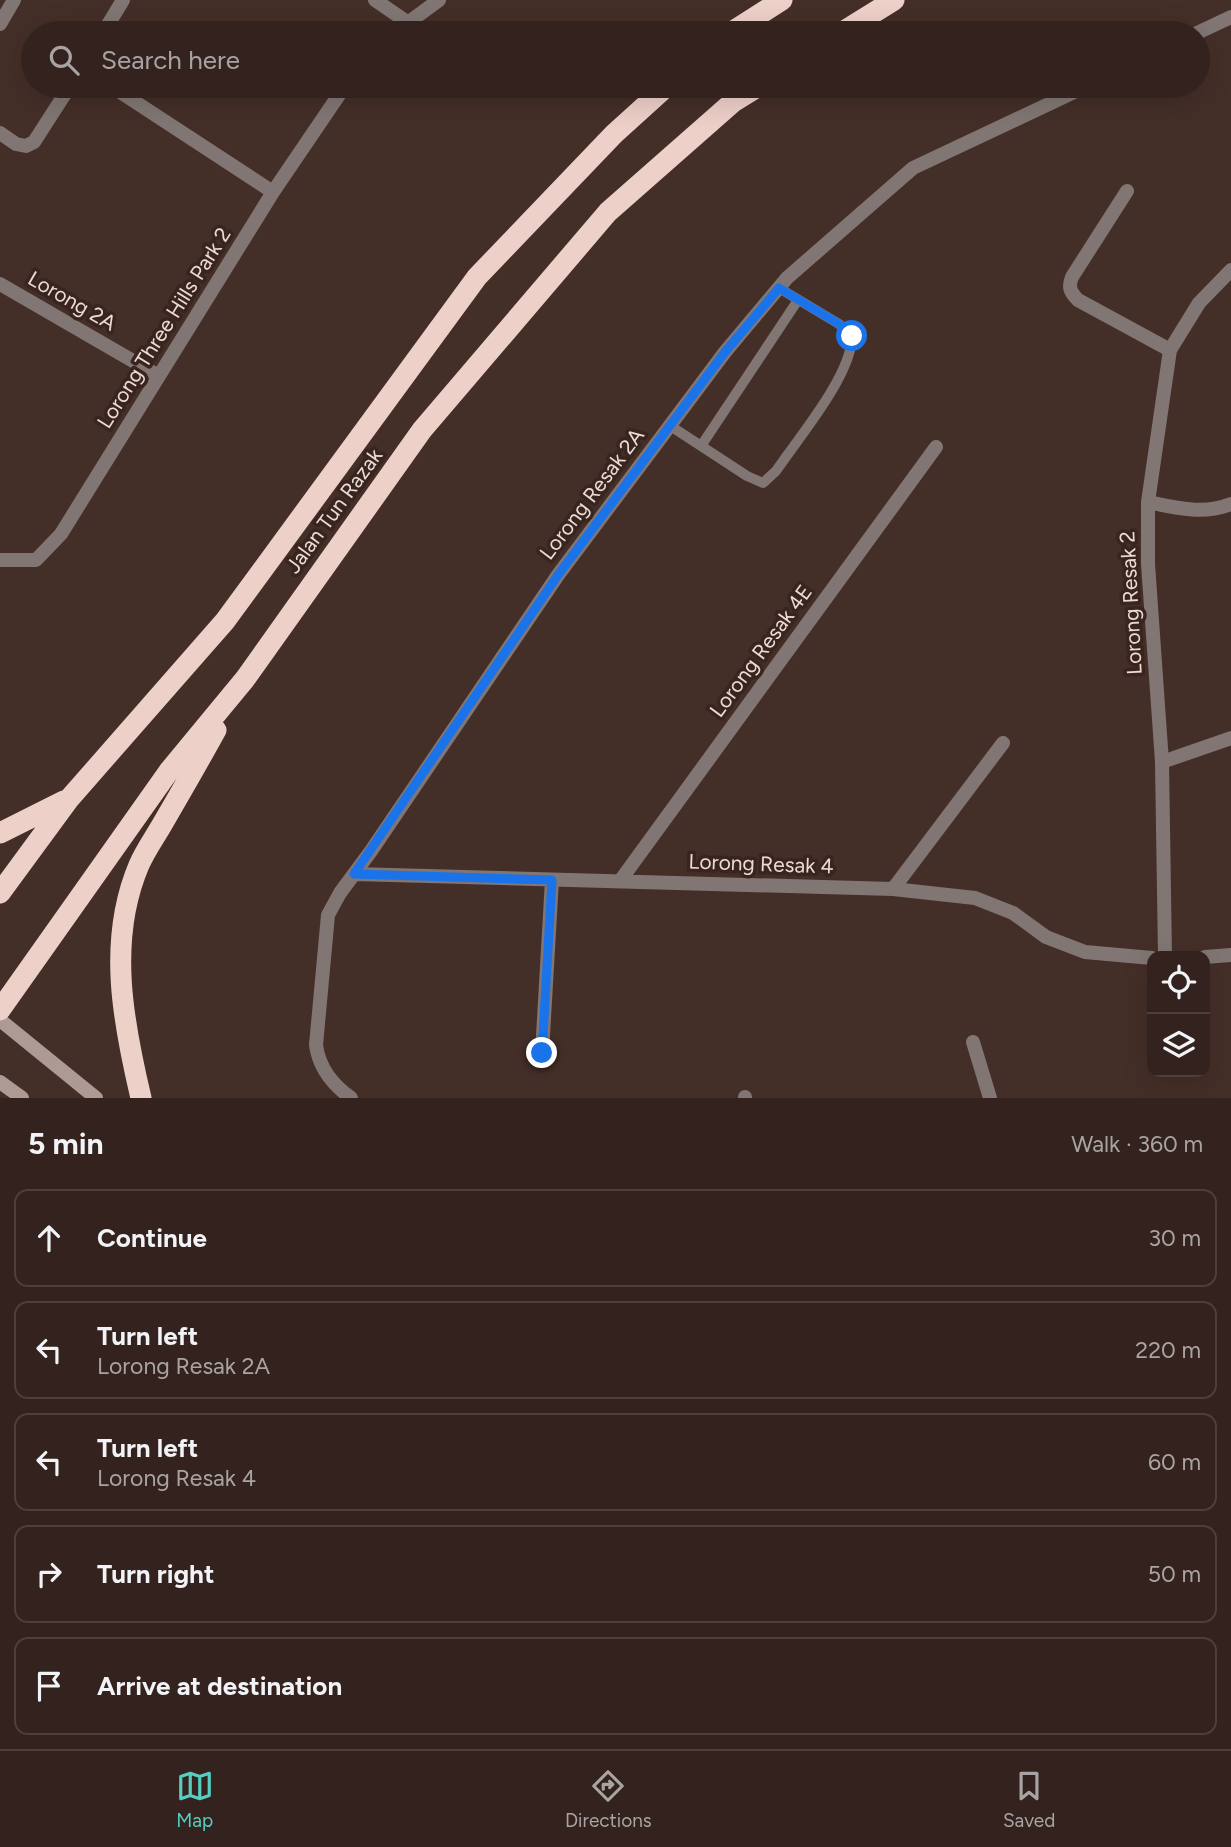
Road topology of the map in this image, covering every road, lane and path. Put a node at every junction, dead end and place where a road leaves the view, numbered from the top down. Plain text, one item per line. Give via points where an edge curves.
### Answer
1 (14, 0) edge
2 (123, 0) edge
3 (375, 0) edge
4 (439, 0) edge
5 (782, 0) edge
6 (894, 0) edge
7 (1231, 17) edge
8 (110, 21) edge
9 (406, 21) edge
10 (408, 21) edge
11 (749, 21) edge
12 (860, 21) edge
13 (0, 24) edge
14 (1210, 27) edge
15 (62, 98) edge
16 (129, 98) edge
17 (337, 98) edge
18 (654, 98) edge
19 (741, 98) edge
20 (1062, 98) edge
21 (0, 133) edge
22 (1127, 191) dead end
23 (273, 192) junction
24 (1231, 270) edge
25 (0, 284) edge
26 (779, 288) junction
27 (798, 300) junction
28 (1170, 350) junction
29 (159, 376) junction
30 (669, 425) junction
31 (701, 446) junction
32 (936, 447) dead end
33 (1148, 502) junction
34 (1231, 505) edge
35 (0, 559) edge
36 (245, 679) junction
37 (1231, 738) edge
38 (1003, 743) dead end
39 (1162, 762) junction
40 (69, 799) junction
41 (0, 833) edge
42 (354, 874) junction
43 (552, 880) junction
44 (620, 881) junction
45 (892, 889) junction
46 (0, 893) edge
47 (1165, 951) edge
48 (1231, 955) edge
49 (1210, 957) edge
50 (1147, 958) edge
51 (0, 1010) edge
52 (0, 1020) edge
53 (973, 1042) dead end
54 (542, 1053) dead end
55 (0, 1082) edge
56 (344, 1096) edge
57 (22, 1098) edge
58 (96, 1098) edge
59 (141, 1098) edge
60 (990, 1098) edge

1 - 13 street
2 - 8 street
3 - 9 street
4 - 10 street
5 - 11 highway
6 - 12 highway
7 - 14 street
15 - 21 street via 34,142 16,144
16 - 23 street
17 - 23 street, Lorong Three Hills Park 2
18 - 40 highway, Jalan Tun Razak via 477,277 225,621
19 - 36 highway, Jalan Tun Razak via 608,212 422,430
20 - 26 street, Lorong Resak 2A via 913,168
22 - 28 street via 1072,277 1071,293
23 - 29 street, Lorong Three Hills Park 2
24 - 28 street, Lorong Resak 2 via 1199,303
25 - 29 street, Lorong 2A
26 - 27 lane
26 - 30 street, Lorong Resak 2A
27 - 31 lane
27 - 31 lane via 852,336 844,372 776,471 763,482
28 - 33 street, Lorong Resak 2
29 - 35 street, Lorong Three Hills Park 2 via 61,534 36,560
30 - 31 lane
30 - 42 street, Lorong Resak 2A via 558,575
32 - 44 street, Lorong Resak 4E
33 - 34 street via 1202,510
33 - 39 street, Lorong Resak 2
36 - 51 highway, Jalan Tun Razak via 169,771
36 - 59 highway via 139,864 125,905 124,1020
37 - 39 street
38 - 45 street
39 - 47 street, Lorong Resak 2
40 - 41 highway
40 - 46 highway, Jalan Tun Razak
42 - 43 street, Lorong Resak 4
42 - 56 street, Lorong Resak 2A via 328,915 316,1045 324,1071
43 - 44 street, Lorong Resak 4
43 - 54 street
44 - 45 street, Lorong Resak 4
45 - 50 street, Lorong Resak 4 via 975,898 1013,913 1046,937 1085,952
48 - 49 street
52 - 58 street
53 - 60 street
55 - 57 street

